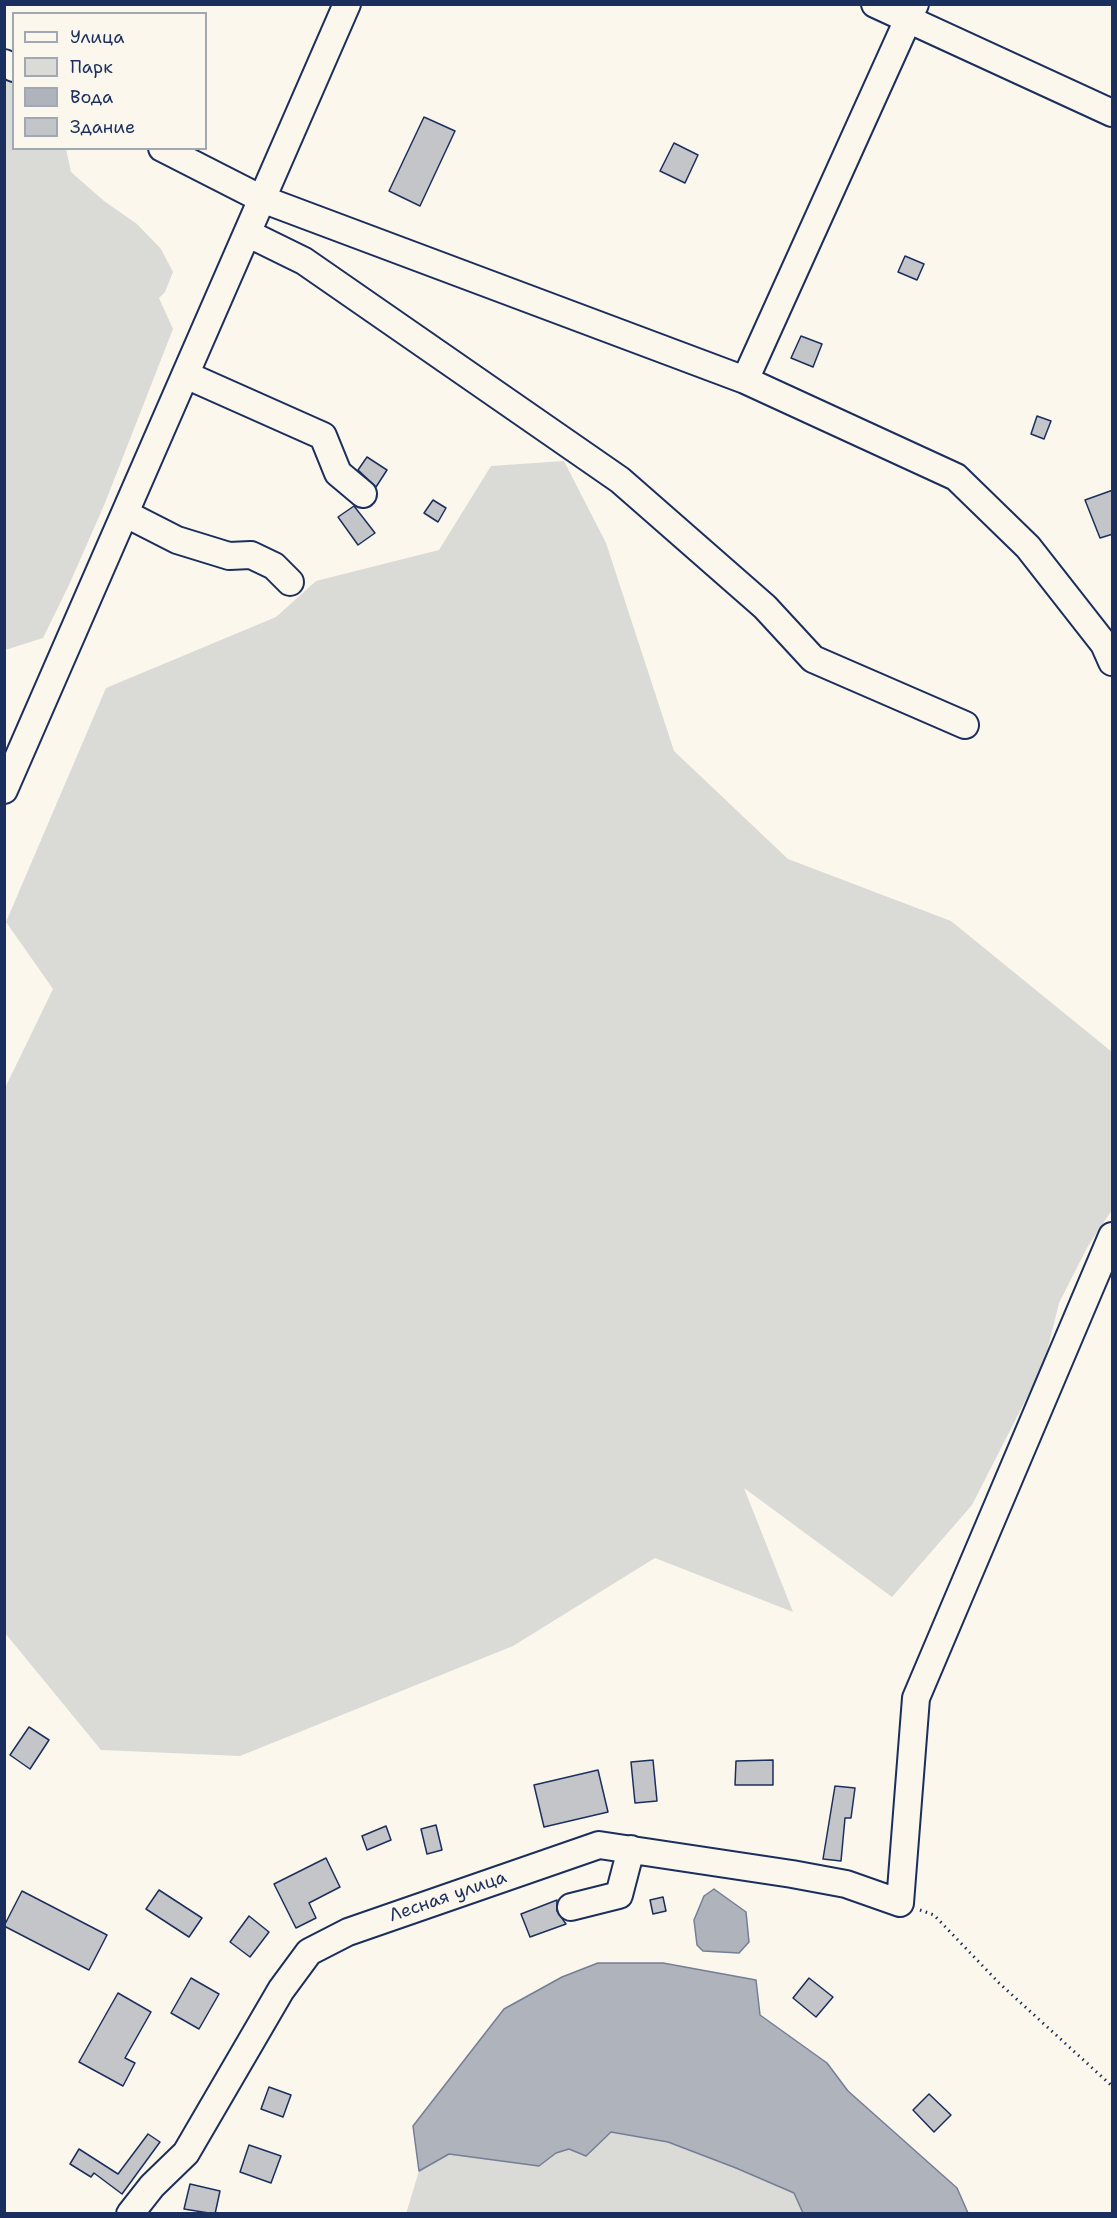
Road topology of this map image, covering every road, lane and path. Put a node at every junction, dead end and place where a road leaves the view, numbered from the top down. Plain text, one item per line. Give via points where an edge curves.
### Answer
1 (348, 4) edge
2 (875, 4) edge
3 (912, 12) edge
4 (1113, 114) edge
5 (166, 150) edge
6 (262, 199) junction
7 (247, 233) junction
8 (186, 375) junction
9 (745, 380) junction
10 (363, 495) dead end
11 (126, 514) junction
12 (290, 582) dead end
13 (1113, 662) edge
14 (965, 725) dead end
15 (4, 790) edge
16 (1113, 1236) edge
17 (631, 1849) junction
18 (900, 1903) junction
19 (571, 1907) dead end
20 (1113, 2086) edge
21 (130, 2214) edge

1 - 6 street
2 - 3 street
3 - 4 street
3 - 9 street
5 - 6 street
6 - 7 street
6 - 9 street
7 - 8 street
7 - 14 street via 304,261 620,480 765,607 813,659
8 - 10 street via 323,436 338,473
8 - 11 street
9 - 13 street via 956,477 1028,547 1104,644
11 - 12 street via 177,540 229,556 252,555 274,566
11 - 15 street
16 - 18 street via 916,1698
17 - 18 street, Лесная улица via 846,1884
17 - 19 street via 619,1895
17 - 21 street, Лесная улица via 599,1845 348,1932 309,1952 281,1990 186,2153
18 - 20 path via 934,1915 999,1983

